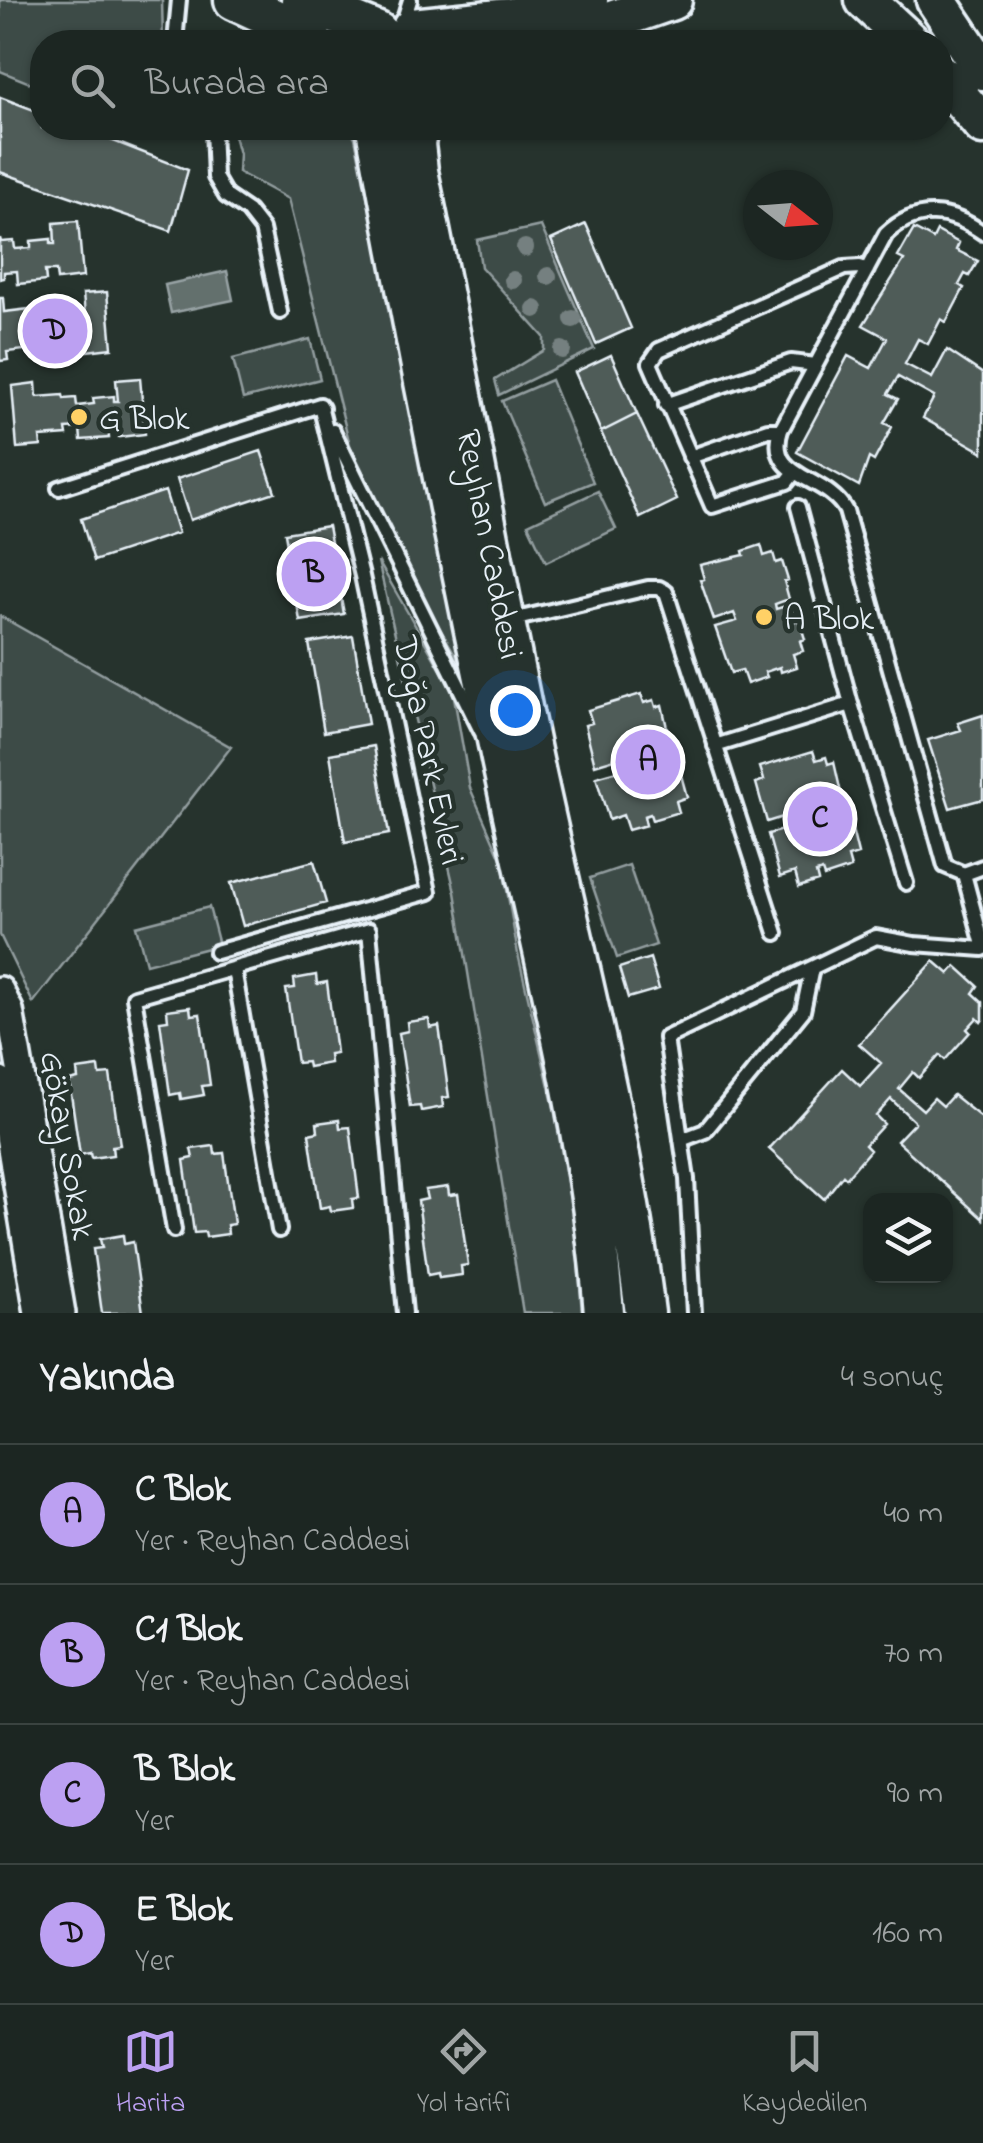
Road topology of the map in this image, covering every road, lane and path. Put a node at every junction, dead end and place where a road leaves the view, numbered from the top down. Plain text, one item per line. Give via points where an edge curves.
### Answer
1 (179, 0) edge
2 (234, 0) edge
3 (302, 0) edge
4 (588, 0) edge
5 (672, 0) edge
6 (866, 0) edge
7 (936, 0) edge
8 (400, 28) edge
9 (175, 30) edge
10 (293, 30) edge
11 (585, 30) edge
12 (897, 30) edge
13 (982, 68) edge
14 (953, 89) edge
15 (983, 125) edge
16 (213, 140) edge
17 (379, 140) edge
18 (416, 140) edge
19 (983, 233) edge
20 (867, 270) junction
21 (280, 312) dead end
22 (816, 364) junction
23 (320, 404) junction
24 (666, 405) junction
25 (781, 430) junction
26 (690, 457) junction
27 (795, 472) junction
28 (59, 488) dead end
29 (798, 507) dead end
30 (490, 624) junction
31 (851, 704) junction
32 (714, 746) junction
33 (504, 772) junction
34 (983, 868) edge
35 (964, 874) junction
36 (906, 883) dead end
37 (776, 933) dead end
38 (983, 947) edge
39 (216, 952) dead end
40 (812, 968) junction
41 (234, 969) junction
42 (0, 990) edge
43 (0, 1080) edge
44 (681, 1140) junction
45 (174, 1230) dead end
46 (280, 1230) dead end
47 (38, 1313) edge
48 (62, 1313) edge
49 (405, 1313) edge
50 (604, 1313) edge
51 (645, 1313) edge
52 (694, 1313) edge

1 - 9 lane
2 - 10 main road
3 - 8 main road
4 - 8 main road via 510,18
5 - 11 main road
6 - 12 main road
7 - 13 main road
14 - 15 main road
16 - 21 lane via 215,177 262,229
17 - 30 main road, Reyhan Caddesi
18 - 30 main road, Reyhan Caddesi
19 - 20 lane via 944,214 912,216 886,234
20 - 22 lane
20 - 24 lane via 844,268 659,350 650,370
22 - 24 lane via 792,362
22 - 25 lane
23 - 28 lane
23 - 33 lane, Doğa Park Evleri
23 - 39 lane, Doğa Park Evleri via 429,892
24 - 26 lane
25 - 26 lane
25 - 27 lane via 780,458
26 - 27 lane via 712,506 787,482
27 - 35 lane via 835,494 846,511 946,866
29 - 31 lane
30 - 32 lane via 659,588 666,592
30 - 33 main road, Reyhan Caddesi
30 - 51 main road, Reyhan Caddesi via 618,1133
31 - 32 lane
31 - 36 lane
32 - 37 lane
33 - 50 main road, Reyhan Caddesi via 582,1148
34 - 35 lane
35 - 38 lane
38 - 40 lane via 876,937
40 - 44 lane via 803,1011 717,1119
40 - 44 lane via 666,1038
41 - 45 lane via 134,997
41 - 46 lane
41 - 49 lane via 369,930
42 - 48 street, Gökay Sokak via 10,1010
43 - 47 street, Gökay Sokak
44 - 52 lane

